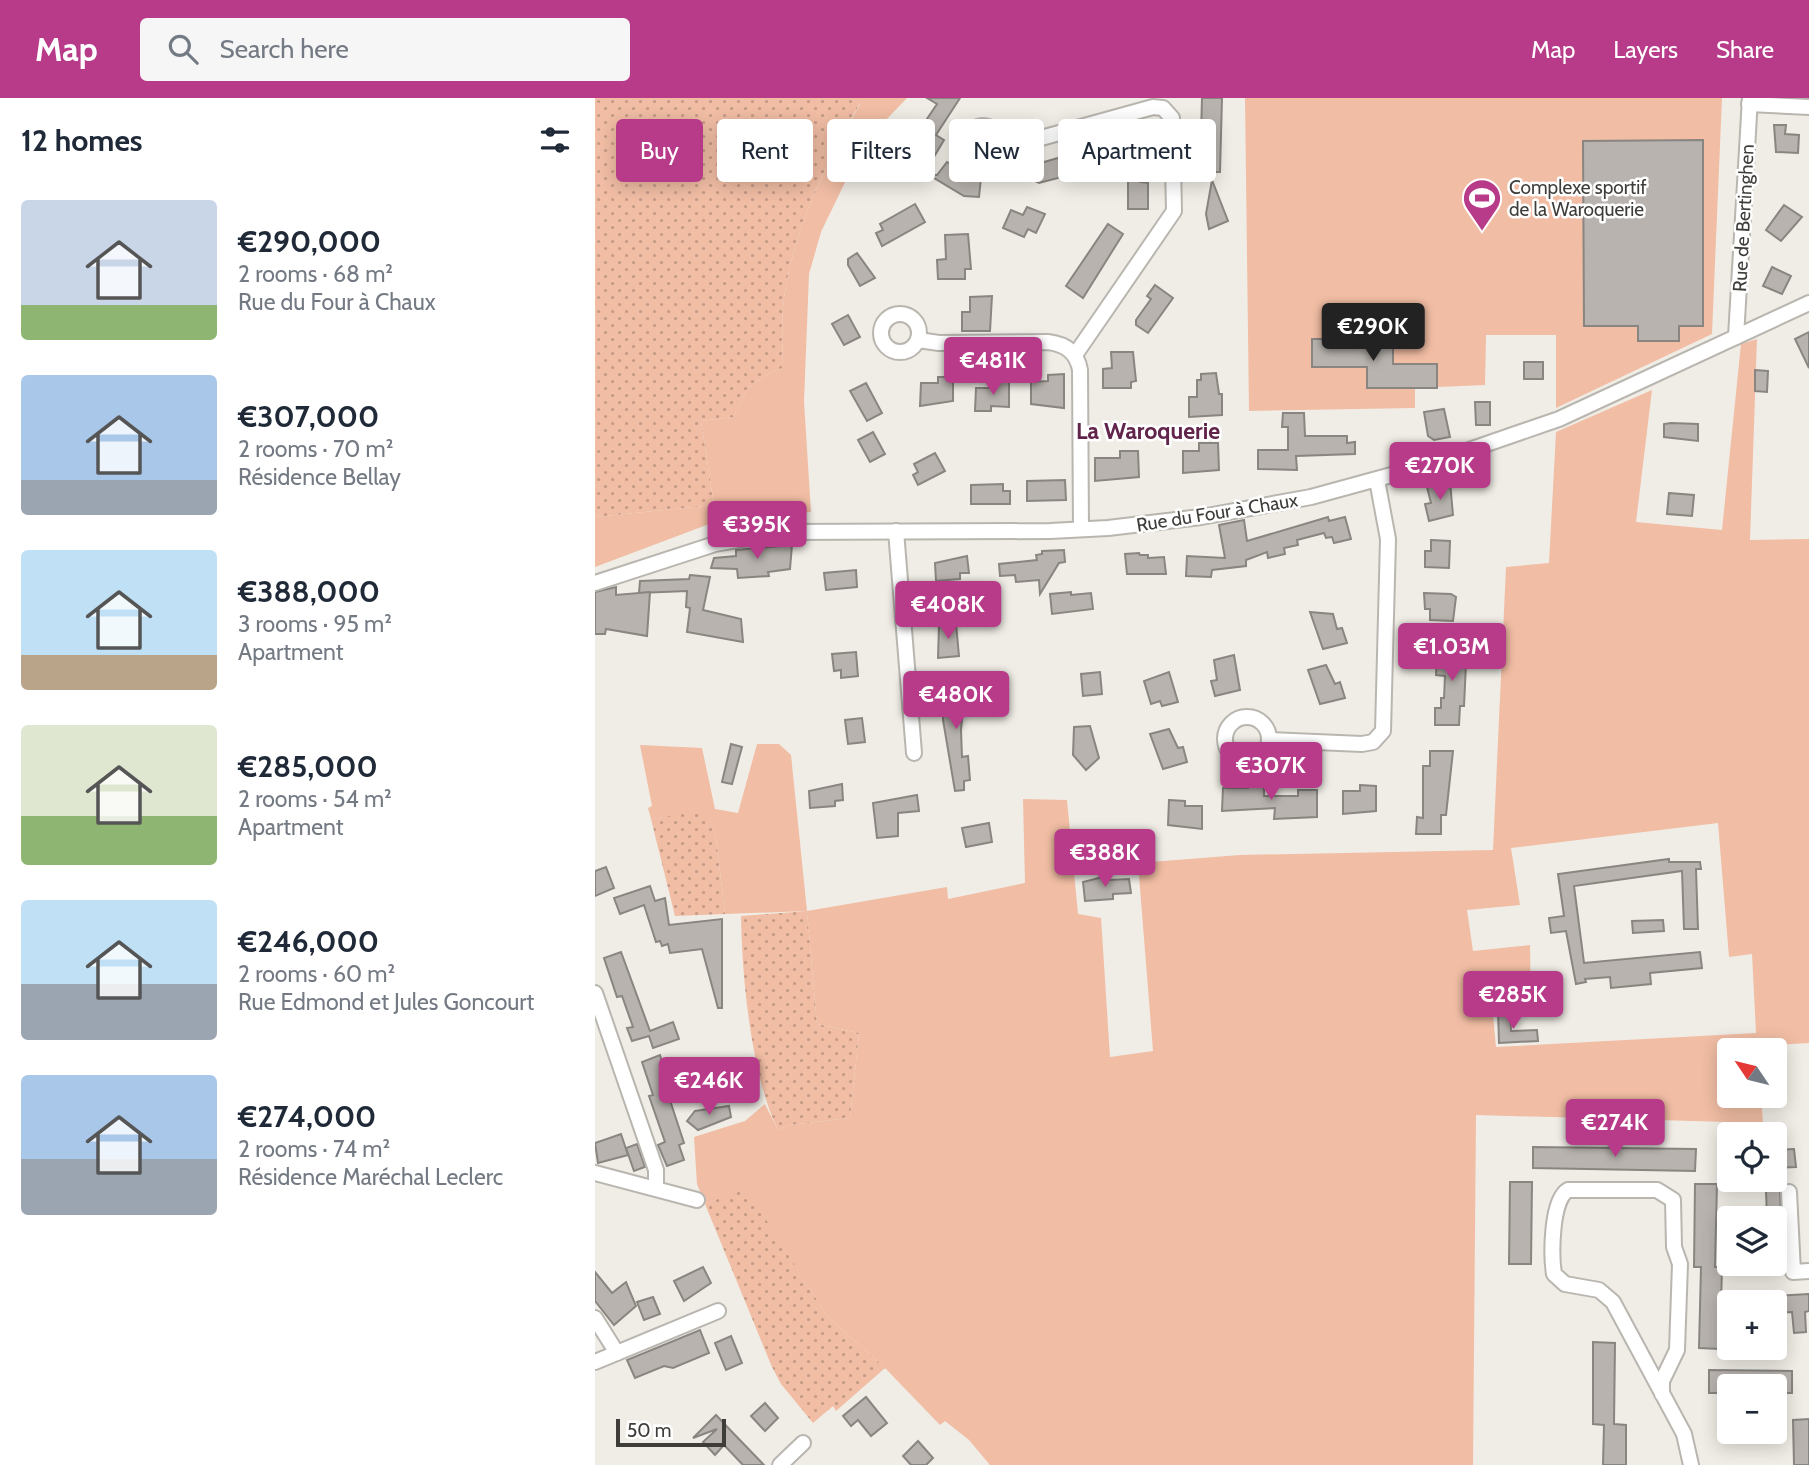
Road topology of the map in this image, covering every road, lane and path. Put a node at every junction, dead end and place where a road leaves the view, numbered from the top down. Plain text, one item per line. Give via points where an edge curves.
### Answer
1 (1749, 101) edge
2 (1809, 107) edge
3 (1044, 136) edge
4 (1809, 303) edge
5 (1736, 337) junction
6 (918, 340) dead end
7 (1075, 355) junction
8 (1377, 480) junction
9 (1081, 529) junction
10 (896, 531) junction
11 (595, 583) edge
12 (1269, 740) dead end
13 (914, 753) dead end
14 (595, 993) edge
15 (595, 1173) edge
16 (656, 1188) junction
17 (1790, 1192) dead end
18 (697, 1200) dead end
19 (1809, 1271) edge
20 (718, 1311) dead end
21 (595, 1318) edge
22 (617, 1353) junction
23 (595, 1362) edge
24 (1662, 1394) junction
25 (803, 1443) dead end
26 (780, 1465) edge
27 (1691, 1465) edge

1 - 2 street
1 - 5 street, Rue de Bertinghen
3 - 7 street via 1153,107 1163,107 1172,118 1174,211
4 - 5 street, Rue du Four à Chaux
5 - 8 street, Rue du Four à Chaux via 1559,419
6 - 7 street via 1054,342
7 - 9 street via 1080,370
8 - 9 street, Rue du Four à Chaux via 1230,513
8 - 12 street via 1388,538 1383,731 1373,742 1362,744
9 - 10 street, Rue du Four à Chaux
10 - 11 street, Rue du Four à Chaux via 744,537
10 - 13 street
14 - 16 street via 656,1170
15 - 16 street
16 - 18 street
17 - 19 street via 1793,1272
20 - 22 street
21 - 22 street
22 - 23 street
24 - 24 street via 1662,1381 1677,1350 1680,1264 1674,1247 1673,1200 1657,1190 1568,1190 1559,1197 1556,1208 1555,1274 1565,1284 1594,1288 1609,1297
24 - 27 street via 1684,1434
25 - 26 street

